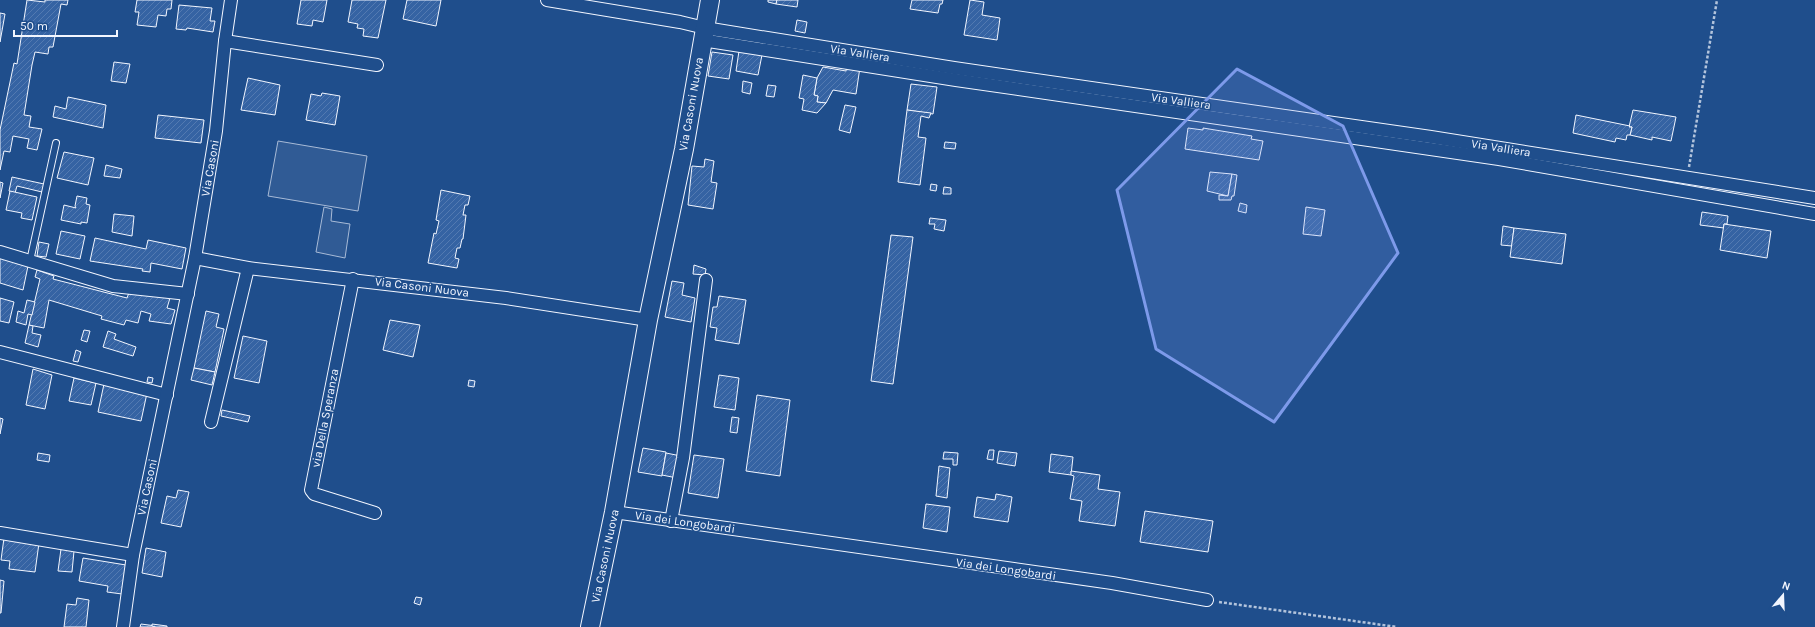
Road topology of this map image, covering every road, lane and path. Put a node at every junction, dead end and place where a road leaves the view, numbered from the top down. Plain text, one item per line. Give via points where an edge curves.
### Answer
1 (231, 0) edge
2 (547, 0) edge
3 (710, 0) edge
4 (1717, 0) edge
5 (704, 34) junction
6 (225, 41) junction
7 (377, 65) dead end
8 (955, 74) junction
9 (56, 143) dead end
10 (1687, 177) junction
11 (1815, 198) edge
12 (1815, 214) edge
13 (0, 252) edge
14 (195, 258) junction
15 (30, 261) junction
16 (248, 268) junction
17 (353, 279) junction
18 (706, 280) dead end
19 (188, 294) junction
20 (648, 320) junction
21 (0, 352) edge
22 (167, 395) junction
23 (211, 422) dead end
24 (614, 512) junction
25 (375, 513) dead end
26 (671, 521) junction
27 (0, 532) edge
28 (133, 555) junction
29 (1207, 600) joint
30 (123, 627) edge
31 (590, 627) edge
32 (1397, 627) edge

1 - 6 street, Via Casoni
2 - 5 street, Via Valliera via 680,22
3 - 5 main road, Via Casoni Nuova
4 - 10 path
5 - 8 street, Via Valliera
5 - 20 main road, Via Casoni Nuova via 684,149
6 - 7 street
6 - 14 street, Via Casoni via 216,131
8 - 10 street, Via Valliera via 1431,137
8 - 12 street, Via Valliera via 1500,159
9 - 15 lane
10 - 11 street, Via Valliera
13 - 15 street
14 - 16 street, Via Casoni Nuova
14 - 19 street, Via Casoni
15 - 19 street via 113,286
16 - 17 street, Via Casoni Nuova
16 - 23 street
17 - 20 street, Via Casoni Nuova via 514,299
17 - 25 street, via Della Speranza via 311,490 314,494
18 - 26 street via 683,458
19 - 22 street, Via Casoni
20 - 24 main road, Via Casoni Nuova
21 - 22 street
22 - 28 street, Via Casoni
24 - 26 street, Via dei Longobardi
24 - 31 main road, Via Casoni Nuova
26 - 29 street, Via dei Longobardi
27 - 28 street
28 - 30 street, Via Casoni
29 - 32 path

